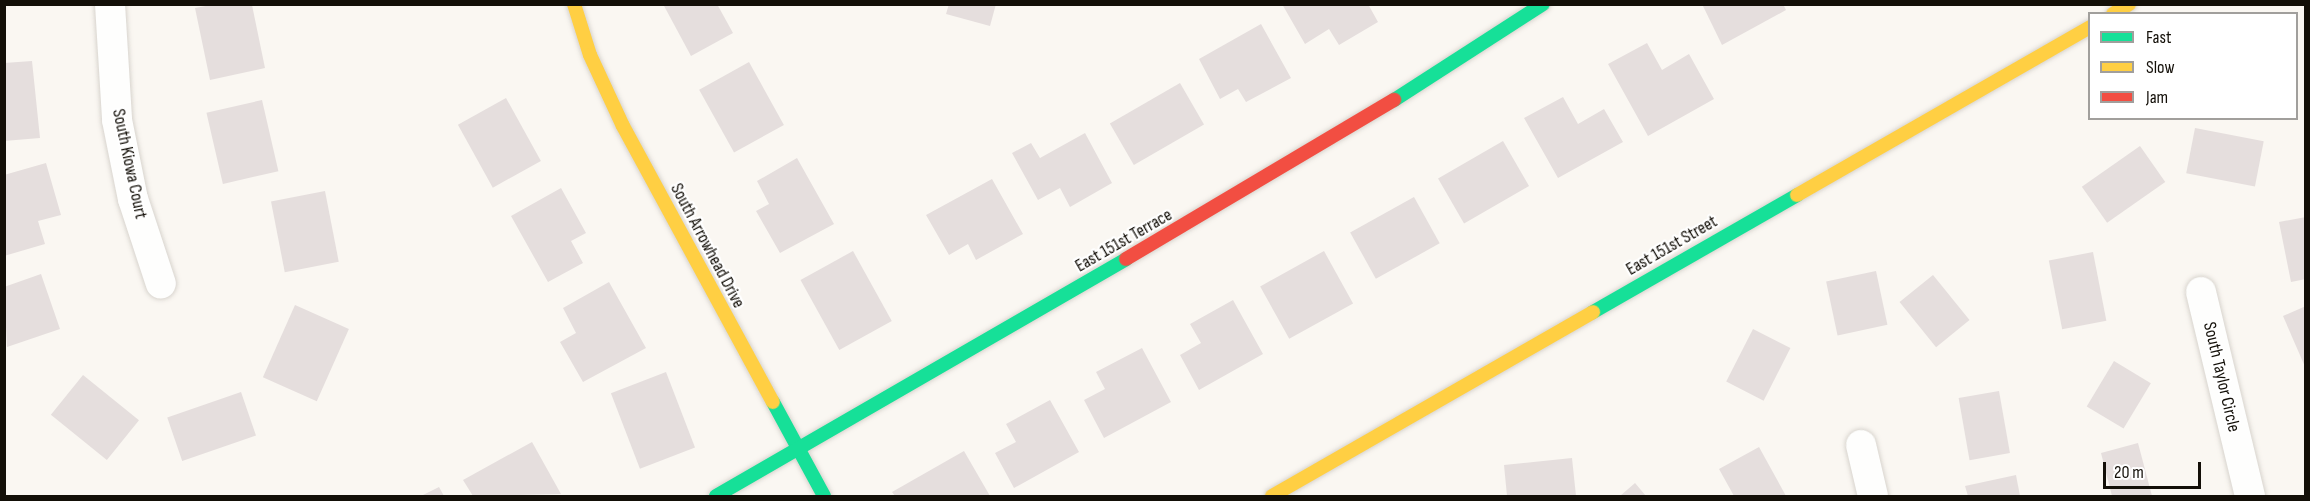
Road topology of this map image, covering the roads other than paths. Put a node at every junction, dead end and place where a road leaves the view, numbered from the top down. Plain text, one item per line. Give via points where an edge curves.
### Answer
1 (110, 4) edge
2 (574, 4) edge
3 (1543, 4) edge
4 (2129, 4) edge
5 (2116, 12) edge
6 (2088, 28) edge
7 (161, 284) dead end
8 (2201, 292) dead end
9 (1861, 445) dead end
10 (797, 450) junction
11 (716, 496) edge
12 (824, 496) edge
13 (1272, 496) edge
14 (1873, 496) edge
15 (2250, 496) edge

1 - 7 street, South Kiowa Court via 117,120 133,199
2 - 10 street, South Arrowhead Drive via 590,55 623,126
3 - 10 street, East 151st Terrace via 1348,130
4 - 5 street
6 - 13 street, East 151st Street
8 - 15 street, South Taylor Circle
9 - 14 street
10 - 11 street, East 151st Terrace
10 - 12 street, South Arrowhead Drive

